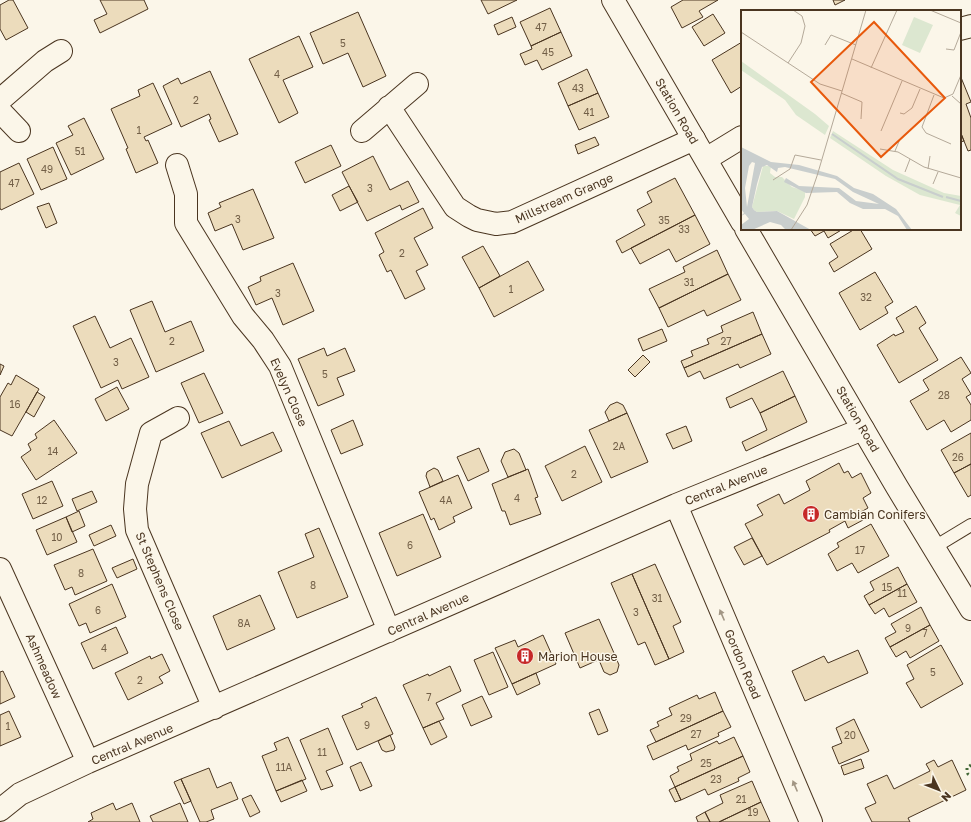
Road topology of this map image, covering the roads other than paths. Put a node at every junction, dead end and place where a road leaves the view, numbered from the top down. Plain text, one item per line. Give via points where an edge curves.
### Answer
1 (613, 0) edge
2 (971, 26) edge
3 (961, 29) edge
4 (61, 51) dead end
5 (417, 84) dead end
6 (0, 100) edge
7 (389, 107) junction
8 (0, 111) edge
9 (19, 131) dead end
10 (362, 131) dead end
11 (741, 138) edge
12 (694, 139) junction
13 (706, 160) junction
14 (177, 165) dead end
15 (741, 220) edge
16 (747, 230) edge
17 (178, 418) dead end
18 (863, 429) junction
19 (676, 505) junction
20 (971, 525) edge
21 (933, 548) junction
22 (0, 569) edge
23 (971, 609) edge
24 (389, 631) junction
25 (214, 708) junction
26 (88, 762) junction
27 (0, 810) edge
28 (810, 822) edge

1 - 12 street, Station Road
2 - 3 street
4 - 6 street via 45,61
5 - 7 street
7 - 10 street
7 - 12 street, Millstream Grange via 455,207 477,220 496,224 512,222
8 - 9 street
11 - 13 street
12 - 13 street, Station Road
13 - 15 street, Station Road
14 - 24 street, Evelyn Close via 186,194 186,223 243,316 280,366
16 - 18 street, Station Road
17 - 25 street, St Stephens Close via 151,433 137,484 137,530
18 - 19 street, Central Avenue
18 - 21 street, Station Road
19 - 24 street, Central Avenue
28 -> 19 street, Gordon Road
20 - 21 lane
21 - 23 street, Station Road
22 - 26 street, Ashmeadow
24 - 25 street, Central Avenue
25 - 26 street, Central Avenue
26 - 27 street, Central Avenue via 20,794

